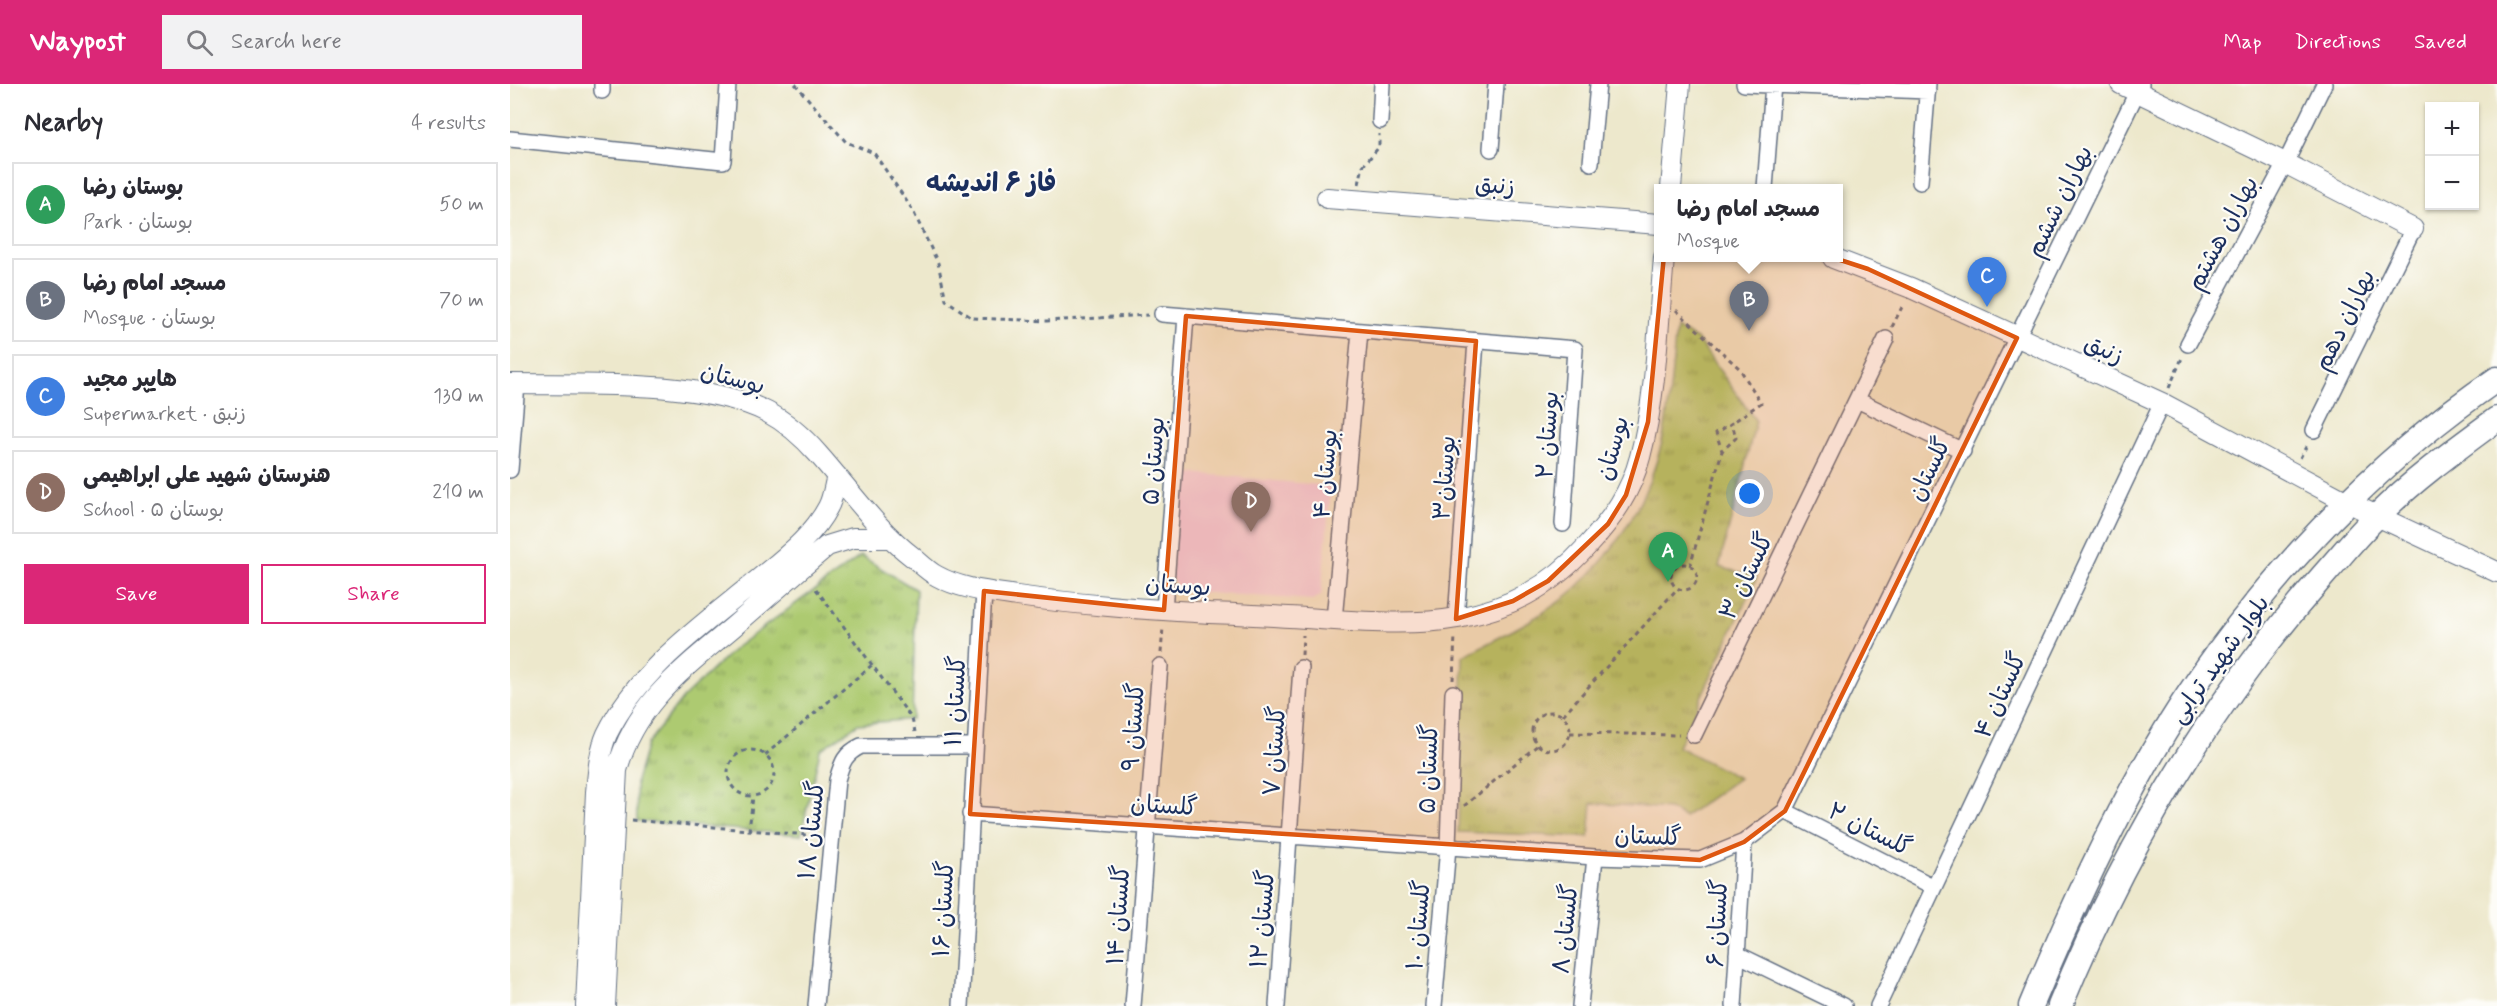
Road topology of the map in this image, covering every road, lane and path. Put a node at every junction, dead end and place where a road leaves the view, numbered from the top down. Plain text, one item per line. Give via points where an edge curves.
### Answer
1 (728, 84) edge
2 (795, 84) edge
3 (1382, 84) edge
4 (1496, 84) edge
5 (1598, 84) edge
6 (1680, 84) edge
7 (1744, 84) edge
8 (2324, 84) edge
9 (1773, 85) edge
10 (1928, 87) edge
11 (2133, 87) edge
12 (1380, 121) joint
13 (510, 139) edge
14 (1491, 149) dead end
15 (1591, 163) dead end
16 (2285, 163) junction
17 (1920, 182) dead end
18 (1671, 184) edge
19 (1765, 184) edge
20 (1327, 198) dead end
21 (1355, 200) junction
22 (1654, 224) edge
23 (2414, 230) joint
24 (1664, 262) edge
25 (1843, 262) edge
26 (1911, 288) junction
27 (1660, 297) junction
28 (1161, 314) joint
29 (1186, 316) junction
30 (1360, 331) junction
31 (2017, 338) junction
32 (1886, 339) joint
33 (1476, 341) junction
34 (2188, 344) joint
35 (2497, 379) edge
36 (513, 384) edge
37 (1857, 400) junction
38 (2162, 403) junction
39 (2497, 419) edge
40 (1731, 423) junction
41 (2314, 430) joint
42 (1722, 451) junction
43 (1963, 451) junction
44 (510, 470) edge
45 (2293, 473) junction
46 (837, 476) junction
47 (2347, 502) junction
48 (2377, 516) junction
49 (1563, 524) dead end
50 (888, 538) junction
51 (794, 562) junction
52 (1690, 566) junction
53 (2497, 572) edge
54 (816, 589) dead end
55 (1677, 589) junction
56 (984, 591) junction
57 (1164, 610) junction
58 (1304, 618) junction
59 (1456, 619) junction
60 (1334, 620) junction
61 (872, 664) junction
62 (1160, 666) joint
63 (1301, 668) joint
64 (1453, 693) joint
65 (1563, 716) junction
66 (1570, 733) junction
67 (1694, 735) joint
68 (1539, 744) junction
69 (918, 746) junction
70 (975, 746) junction
71 (765, 754) junction
72 (753, 796) junction
73 (1785, 811) junction
74 (970, 814) junction
75 (613, 818) junction
76 (1449, 819) junction
77 (1147, 827) junction
78 (749, 831) junction
79 (832, 837) junction
80 (1291, 837) junction
81 (1744, 842) junction
82 (1448, 847) junction
83 (1595, 857) junction
84 (1935, 887) junction
85 (1737, 954) junction
86 (586, 1006) edge
87 (605, 1006) edge
88 (816, 1006) edge
89 (961, 1006) edge
90 (1133, 1006) edge
91 (1277, 1006) edge
92 (1434, 1006) edge
93 (1580, 1006) edge
94 (1734, 1006) edge
95 (1844, 1006) edge
96 (1878, 1006) edge
97 (2031, 1006) edge
98 (2060, 1006) edge

1 - 13 street via 723,161
2 - 28 path via 846,142 874,153 912,209 938,263 946,300 972,318 1047,321
3 - 12 street
4 - 14 street
5 - 15 street
6 - 18 street
7 - 9 street
8 - 16 street, بهاران هشتم
9 - 10 street
9 - 19 street
10 - 17 street
11 - 16 street
11 - 31 street, بهاران ششم
12 - 21 path via 1379,147 1363,166
16 - 23 street
16 - 34 street, بهاران هشتم
20 - 21 street, زنبق
21 - 22 street, زنبق
23 - 41 street, بهاران دهم
24 - 27 street, بوستان
25 - 26 street, زنبق
26 - 31 street, زنبق
26 - 32 path
27 - 40 path via 1740,369 1761,403
27 - 59 street, بوستان via 1648,422 1640,457 1626,495 1608,524 1580,555 1537,589 1487,612
28 - 29 street
29 - 30 street
29 - 57 street, بوستان ۵
30 - 33 street
30 - 60 street, بوستان ۴
31 - 38 street, زنبق
31 - 43 street, گلستان
32 - 37 street, گلستان ۳
33 - 49 street, بوستان ۲ via 1575,349
33 - 59 street, بوستان۳
34 - 38 path
35 - 47 main road, بلوار شهید ترابی via 2446,416
36 - 44 street
36 - 46 street, بوستان via 617,386 704,393 733,400 766,412 789,426
37 - 43 street
37 - 67 street, گلستان ۳
38 - 45 street, زنبق
38 - 84 street, گلستان ۴
39 - 48 main road, بلوار شهید ترابی
40 - 42 path via 1736,438
40 - 42 path via 1716,433
41 - 45 path
42 - 52 path
43 - 73 street, گلستان
45 - 47 street, زنبق
46 - 50 street, بوستان
46 - 51 street via 829,505
47 - 48 street, زنبق
47 - 97 main road, بلوار شهید ترابی via 2250,613 2189,694 2150,757 2099,857
48 - 53 street, زنبق
48 - 98 main road, بلوار شهید ترابی via 2279,626 2194,746 2125,868
50 - 51 street via 853,538
50 - 56 street, بوستان via 938,577
51 - 75 street via 680,671 638,718 624,744 617,770
51 - 86 street via 666,657 640,685 607,735 596,792
52 - 55 path via 1674,569 1671,577
52 - 55 path via 1696,572 1696,584 1689,590
54 - 61 path
55 - 65 path
56 - 57 street, بوستان
56 - 70 street, گلستان ۱۱
57 - 58 street, بوستان
57 - 62 path
58 - 60 street, بوستان
58 - 63 path
59 - 60 street, بوستان via 1422,624
59 - 64 path
61 - 69 path via 912,719
61 - 71 path
62 - 77 street, گلستان ۹
63 - 80 street, گلستان ۷
64 - 76 street, گلستان ۵
65 - 66 path
65 - 68 path via 1551,712 1539,717 1533,728
66 - 67 path
66 - 68 path via 1565,743 1555,749
68 - 76 path
69 - 70 street, گلستان ۱۸
69 - 79 street, گلستان ۱۸ via 861,746 849,752 837,780
70 - 74 street, گلستان ۱۱
71 - 72 path via 774,768 772,783
71 - 72 path via 745,751 730,764 732,786
72 - 78 path
73 - 81 street, گلستان
73 - 84 street, گلستان ۲
74 - 77 street, گلستان
74 - 89 street, گلستان ۱۶
75 - 78 path
75 - 87 street
76 - 82 street, گلستان ۵
77 - 80 street, گلستان
77 - 90 street, گلستان ۱۴
78 - 79 path
79 - 88 street, گلستان ۱۸
80 - 82 street, گلستان
80 - 91 street, گلستان ۱۲
81 - 83 street, گلستان via 1700,860
81 - 85 street, گلستان ۶
82 - 83 street, گلستان
82 - 92 street, گلستان ۱۰
83 - 93 street, گلستان ۸
84 - 96 street, گلستان ۴
85 - 94 street, گلستان ۶
85 - 95 street

